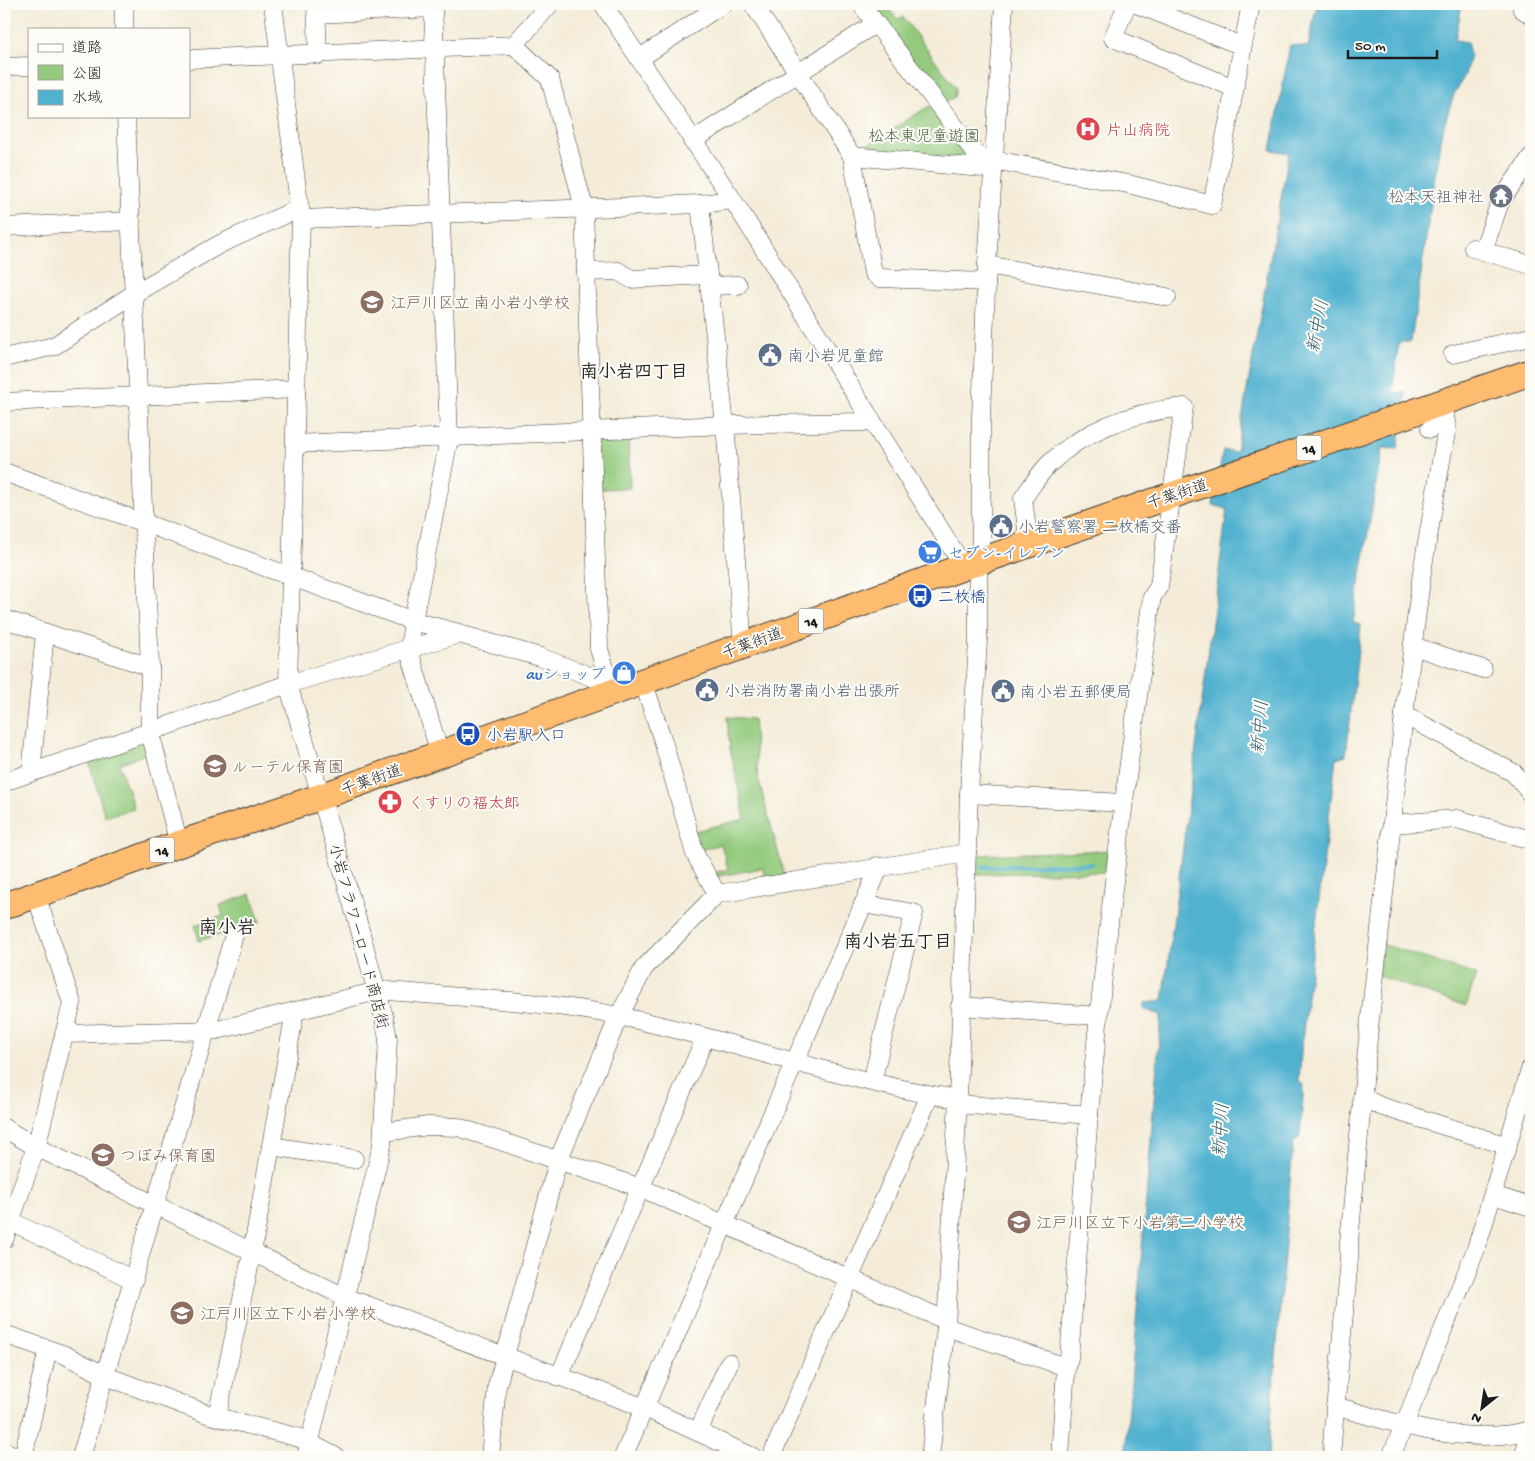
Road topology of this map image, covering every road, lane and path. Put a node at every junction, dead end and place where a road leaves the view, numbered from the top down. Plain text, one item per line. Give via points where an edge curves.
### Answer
1 (124, 4) edge
2 (273, 4) edge
3 (550, 4) edge
4 (603, 4) edge
5 (723, 4) edge
6 (753, 4) edge
7 (861, 4) edge
8 (1004, 4) edge
9 (1128, 4) edge
10 (1136, 4) edge
11 (1251, 4) edge
12 (1523, 4) edge
13 (433, 6) edge
14 (316, 9) edge
15 (1531, 15) edge
16 (875, 24) junction
17 (124, 28) edge
18 (514, 45) junction
19 (1242, 46) junction
20 (434, 49) junction
21 (318, 55) junction
22 (280, 56) junction
23 (640, 58) junction
24 (190, 60) edge
25 (28, 66) edge
26 (4, 67) edge
27 (798, 74) junction
28 (1234, 88) junction
29 (126, 118) edge
30 (692, 141) junction
31 (852, 156) junction
32 (1531, 157) edge
33 (993, 164) junction
34 (732, 200) junction
35 (700, 204) junction
36 (584, 208) junction
37 (440, 212) junction
38 (300, 214) junction
39 (132, 222) junction
40 (4, 226) edge
41 (1531, 265) edge
42 (586, 272) junction
43 (986, 274) junction
44 (709, 280) junction
45 (738, 285) dead end
46 (136, 293) junction
47 (1167, 296) dead end
48 (1530, 335) edge
49 (1453, 354) dead end
50 (4, 358) edge
51 (1531, 372) edge
52 (297, 390) junction
53 (138, 395) junction
54 (4, 402) edge
55 (1439, 407) junction
56 (871, 419) junction
57 (725, 425) junction
58 (592, 431) junction
59 (449, 438) junction
60 (295, 444) junction
61 (4, 472) edge
62 (1180, 492) junction
63 (1023, 498) junction
64 (1011, 513) dead end
65 (144, 523) junction
66 (1024, 546) junction
67 (970, 565) junction
68 (291, 577) junction
69 (4, 619) edge
70 (413, 621) junction
71 (45, 634) junction
72 (459, 634) junction
73 (743, 645) junction
74 (1413, 646) junction
75 (409, 650) junction
76 (150, 667) junction
77 (1483, 669) dead end
78 (643, 681) junction
79 (288, 684) junction
80 (611, 688) junction
81 (1404, 715) junction
82 (150, 732) junction
83 (440, 754) junction
84 (32, 772) junction
85 (4, 782) edge
86 (969, 794) junction
87 (1531, 794) edge
88 (320, 797) junction
89 (1123, 804) junction
90 (1393, 824) junction
91 (1531, 840) edge
92 (179, 844) junction
93 (967, 853) junction
94 (876, 866) junction
95 (717, 894) junction
96 (36, 895) junction
97 (862, 904) junction
98 (4, 906) edge
99 (234, 935) dead end
100 (378, 991) junction
101 (960, 1006) junction
102 (294, 1011) junction
103 (618, 1016) junction
104 (1098, 1016) junction
105 (205, 1032) junction
106 (64, 1034) junction
107 (705, 1038) junction
108 (794, 1061) junction
109 (1531, 1067) edge
110 (872, 1081) junction
111 (930, 1095) junction
112 (1362, 1097) junction
113 (958, 1101) junction
114 (1089, 1115) junction
115 (4, 1128) edge
116 (384, 1132) junction
117 (271, 1146) junction
118 (1508, 1146) junction
119 (36, 1147) junction
120 (354, 1158) dead end
121 (558, 1161) junction
122 (641, 1188) junction
123 (1493, 1195) junction
124 (155, 1206) junction
125 (1531, 1207) edge
126 (10, 1221) junction
127 (724, 1224) junction
128 (4, 1240) edge
129 (252, 1252) junction
130 (849, 1279) junction
131 (134, 1280) junction
132 (345, 1297) junction
133 (946, 1323) junction
134 (4, 1334) edge
135 (48, 1349) junction
136 (504, 1357) junction
137 (728, 1363) dead end
138 (1066, 1367) junction
139 (106, 1376) junction
140 (560, 1377) junction
141 (1335, 1406) junction
142 (645, 1408) junction
143 (217, 1416) junction
144 (1402, 1426) junction
145 (1531, 1431) edge
146 (698, 1432) junction
147 (308, 1450) edge
148 (4, 1451) edge
149 (17, 1457) edge
150 (23, 1457) edge
151 (81, 1457) edge
152 (336, 1457) edge
153 (490, 1457) edge
154 (623, 1457) edge
155 (753, 1457) edge
156 (771, 1457) edge
157 (930, 1457) edge
158 (1060, 1457) edge
159 (1335, 1457) edge
160 (1391, 1457) edge
161 (1523, 1457) edge

1 - 17 street
2 - 22 street, 小岩フラワーロード商店街
3 - 18 street
4 - 23 street
5 - 23 street
6 - 27 street
7 - 16 street
8 - 33 street
9 - 28 street via 1113,38
10 - 19 street
11 - 19 street
12 - 15 street via 1522,9
13 - 14 street
13 - 20 street
14 - 21 street
16 - 27 street
16 - 33 street via 976,154
18 - 20 street
18 - 36 street via 550,79
19 - 28 street
20 - 21 street
20 - 37 street
21 - 22 street
22 - 24 street
22 - 38 street, 小岩フラワーロード商店街
23 - 30 street
25 - 26 street
27 - 30 street
27 - 31 street
28 - 33 street via 1212,205 1128,184
29 - 39 street
30 - 34 street
31 - 33 street
31 - 43 street via 873,273 879,278
32 - 41 street via 1500,202 1479,245
33 - 43 street
34 - 35 street
34 - 56 street
35 - 36 street
35 - 44 street
36 - 37 street
36 - 42 street
37 - 38 street
37 - 59 street
38 - 46 street via 220,244
38 - 52 street, 小岩フラワーロード商店街
39 - 40 street
39 - 46 street
42 - 44 street via 618,271 631,280
42 - 58 street
43 - 47 street
43 - 67 street via 981,417
44 - 45 street
44 - 57 street
46 - 50 street via 54,346
46 - 53 street
48 - 49 street
51 - 55 highway, 千葉街道 / 14
52 - 53 street
52 - 60 street, 小岩フラワーロード商店街
53 - 54 street
53 - 65 street
55 - 62 highway, 千葉街道 / 14
55 - 74 street via 1447,427
56 - 57 street via 863,422
56 - 67 street via 957,556
57 - 58 street
57 - 73 street
58 - 59 street
58 - 80 street via 599,649
59 - 60 street
59 - 70 street
60 - 68 street, 小岩フラワーロード商店街
61 - 65 street
62 - 63 street via 1184,407 1105,426 1074,442 1047,465
62 - 66 highway, 千葉街道 / 14
62 - 89 street via 1159,586 1152,596
63 - 64 street
63 - 66 street via 1027,530
65 - 68 street
65 - 76 street
66 - 67 highway, 千葉街道 / 14
67 - 73 highway, 千葉街道 / 14
67 - 86 street via 978,640
68 - 70 street
68 - 79 street, 小岩フラワーロード商店街
69 - 71 street
70 - 72 street
70 - 75 street
71 - 76 street
71 - 84 street
72 - 75 street
72 - 80 street via 540,657
73 - 78 highway, 千葉街道 / 14
74 - 77 street
74 - 81 street
75 - 79 street
75 - 83 street
76 - 82 street
78 - 80 highway, 千葉街道 / 14
78 - 95 street via 695,854
79 - 82 street
79 - 88 street, 小岩フラワーロード商店街
80 - 83 highway, 千葉街道 / 14
81 - 87 street via 1514,773
81 - 90 street
82 - 84 street
82 - 92 street
83 - 88 highway, 千葉街道 / 14
84 - 85 street
86 - 89 street
86 - 93 street
88 - 92 highway, 千葉街道 / 14
88 - 100 street, 小岩フラワーロード商店街
89 - 104 street
90 - 91 street via 1456,819
90 - 112 street
92 - 96 highway, 千葉街道 / 14
93 - 94 street
93 - 101 street
94 - 95 street
94 - 97 street via 877,873
95 - 103 street via 644,968
96 - 98 highway, 千葉街道 / 14
96 - 106 street via 72,1003
97 - 108 street
97 - 110 street via 914,913
99 - 105 street
100 - 102 street
100 - 103 street
100 - 116 street, 小岩フラワーロード商店街 via 388,1039
101 - 104 street
101 - 113 street
102 - 105 street
102 - 117 street
103 - 107 street
103 - 121 street
104 - 114 street
105 - 106 street
105 - 124 street
106 - 119 street
107 - 108 street
107 - 122 street
108 - 110 street
108 - 127 street
109 - 118 street
110 - 111 street
111 - 113 street
111 - 130 street
112 - 118 street via 1380,1106
112 - 141 street
113 - 114 street
113 - 133 street
114 - 138 street
115 - 119 street
116 - 121 street via 428,1126 458,1127
116 - 132 street, 小岩フラワーロード商店街
117 - 120 street
117 - 129 street
118 - 123 street
119 - 124 street
119 - 126 street
121 - 122 street
121 - 136 street
122 - 127 street
122 - 140 street
123 - 125 street
123 - 144 street via 1476,1249
124 - 129 street
124 - 131 street
126 - 128 street
126 - 131 street
127 - 130 street
127 - 142 street
129 - 132 street
129 - 143 street
130 - 133 street
130 - 156 street
131 - 139 street
132 - 136 street
132 - 147 street, 小岩フラワーロード商店街
133 - 138 street
133 - 157 street
134 - 135 street
135 - 139 street
135 - 150 street
136 - 140 street
136 - 153 street via 496,1395
137 - 146 street
138 - 158 street
139 - 143 street
139 - 151 street
140 - 142 street
141 - 144 street
141 - 159 street
142 - 146 street
142 - 154 street
143 - 147 street via 300,1438
144 - 145 street via 1507,1437
144 - 160 street
145 - 161 street
146 - 155 street
147 - 152 street
148 - 149 street

